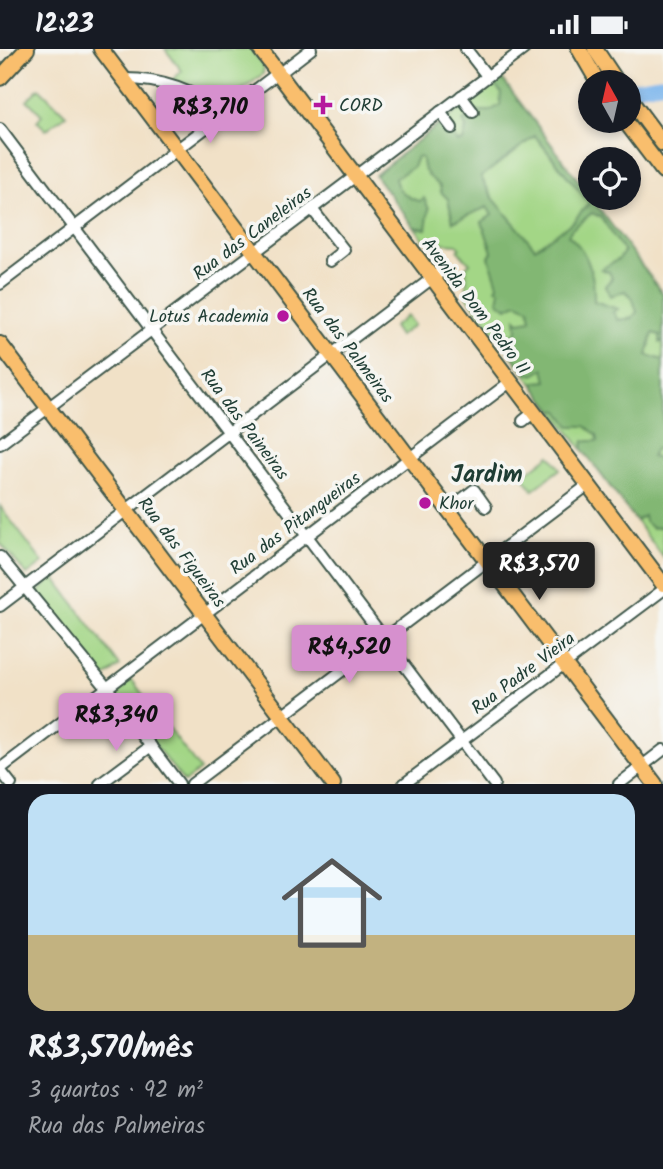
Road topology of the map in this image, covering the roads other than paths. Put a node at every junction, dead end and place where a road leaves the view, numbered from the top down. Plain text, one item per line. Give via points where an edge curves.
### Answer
1 (27, 49) edge
2 (101, 49) edge
3 (260, 49) edge
4 (270, 49) edge
5 (311, 49) edge
6 (466, 49) edge
7 (524, 49) edge
8 (579, 49) edge
9 (597, 49) edge
10 (591, 70) edge
11 (609, 70) edge
12 (281, 71) junction
13 (487, 76) junction
14 (0, 78) edge
15 (125, 79) junction
16 (461, 96) junction
17 (440, 112) junction
18 (473, 112) dead end
19 (225, 114) junction
20 (641, 114) edge
21 (452, 128) dead end
22 (0, 129) edge
23 (634, 133) edge
24 (663, 143) edge
25 (177, 151) junction
26 (663, 171) edge
27 (359, 174) junction
28 (312, 209) junction
29 (75, 228) junction
30 (254, 252) junction
31 (330, 261) dead end
32 (435, 276) junction
33 (0, 284) edge
34 (152, 330) junction
35 (0, 344) edge
36 (332, 355) junction
37 (510, 382) junction
38 (48, 408) junction
39 (229, 432) junction
40 (0, 444) edge
41 (410, 458) junction
42 (588, 485) junction
43 (486, 507) dead end
44 (448, 510) junction
45 (127, 511) junction
46 (307, 536) junction
47 (0, 557) edge
48 (487, 561) junction
49 (663, 570) edge
50 (663, 584) edge
51 (23, 589) junction
52 (663, 590) edge
53 (0, 606) edge
54 (204, 614) junction
55 (384, 638) junction
56 (564, 664) junction
57 (107, 688) junction
58 (282, 716) junction
59 (461, 741) junction
60 (151, 746) junction
61 (663, 750) edge
62 (642, 766) junction
63 (0, 769) edge
64 (11, 784) edge
65 (100, 784) edge
66 (179, 784) edge
67 (192, 784) edge
68 (333, 784) edge
69 (404, 784) edge
70 (494, 784) edge
71 (619, 784) edge
72 (655, 784) edge

1 - 14 main road
2 - 15 main road, Rua das Palmeiras
3 - 12 main road, Avenida Dom Pedro II
4 - 12 main road, Avenida Dom Pedro II
5 - 12 street
6 - 13 street
7 - 13 street, Rua das Caneleiras
8 - 10 main road
9 - 11 main road
12 - 19 street
12 - 27 main road, Avenida Dom Pedro II
13 - 16 street, Rua das Caneleiras
15 - 19 street via 180,88
15 - 25 main road, Rua das Palmeiras
16 - 17 street, Rua das Caneleiras
16 - 18 street
17 - 21 street
17 - 27 street, Rua das Caneleiras
19 - 25 street
20 - 24 main road
22 - 29 street, Rua das Paineiras
23 - 26 main road
25 - 29 street
25 - 30 main road, Rua das Palmeiras
27 - 28 street, Rua das Caneleiras
27 - 32 main road, Avenida Dom Pedro II
28 - 30 street, Rua das Caneleiras
28 - 31 street via 344,250
29 - 33 street
29 - 34 street, Rua das Paineiras
30 - 34 street, Rua das Caneleiras
30 - 36 main road, Rua das Palmeiras
32 - 36 street
32 - 37 main road, Avenida Dom Pedro II
32 - 49 main road, Avenida Dom Pedro II
34 - 38 street, Rua das Caneleiras
34 - 39 street, Rua das Paineiras
35 - 38 main road, Rua das Figueiras
36 - 39 street
36 - 41 main road, Rua das Palmeiras
37 - 41 street, Rua das Pitangueiras
37 - 42 main road, Avenida Dom Pedro II via 528,417
38 - 40 street, Rua das Caneleiras
38 - 45 main road, Rua das Figueiras
39 - 45 street
39 - 46 street, Rua das Paineiras
41 - 44 main road, Rua das Palmeiras
41 - 46 street, Rua das Pitangueiras
42 - 48 street
42 - 50 main road, Avenida Dom Pedro II
43 - 44 street via 474,491
44 - 48 main road, Rua das Palmeiras
45 - 51 street
45 - 54 main road, Rua das Figueiras
46 - 54 street, Rua das Pitangueiras
46 - 55 street, Rua das Paineiras
47 - 51 street
48 - 55 street
48 - 56 main road, Rua das Palmeiras
51 - 53 street
51 - 57 street
52 - 56 street, Rua Padre Vieira
54 - 57 street, Rua das Pitangueiras
54 - 58 main road, Rua das Figueiras
55 - 58 street
55 - 59 street, Rua das Paineiras
56 - 59 street, Rua Padre Vieira
56 - 62 main road, Rua das Palmeiras
57 - 60 street
57 - 63 street, Rua das Pitangueiras
58 - 67 street
58 - 68 main road, Rua das Figueiras
59 - 69 street, Rua Padre Vieira
59 - 70 street, Rua das Paineiras
60 - 65 street
60 - 66 street
61 - 62 street
62 - 71 street
62 - 72 main road, Rua das Palmeiras
63 - 64 street

